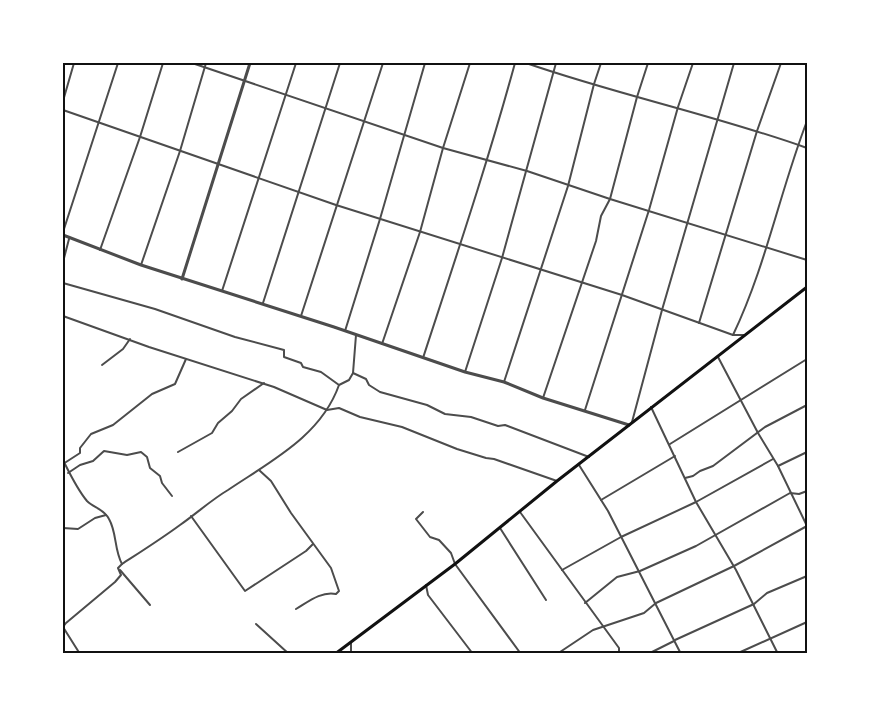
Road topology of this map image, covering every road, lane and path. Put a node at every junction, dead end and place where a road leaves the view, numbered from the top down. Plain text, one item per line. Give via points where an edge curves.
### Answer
1 (74, 63) edge
2 (118, 63) edge
3 (163, 63) edge
4 (192, 63) edge
5 (206, 63) edge
6 (250, 63) edge
7 (296, 63) edge
8 (340, 63) edge
9 (383, 63) edge
10 (425, 63) edge
11 (470, 63) edge
12 (515, 63) edge
13 (526, 63) edge
14 (556, 63) edge
15 (601, 63) edge
16 (648, 63) edge
17 (693, 63) edge
18 (734, 63) edge
19 (781, 63) edge
20 (205, 67) junction
21 (555, 73) junction
22 (245, 81) junction
23 (594, 84) junction
24 (286, 94) junction
25 (637, 97) junction
26 (63, 101) edge
27 (327, 107) junction
28 (678, 107) junction
29 (63, 110) edge
30 (717, 118) junction
31 (807, 121) edge
32 (365, 122) junction
33 (100, 123) junction
34 (757, 131) junction
35 (405, 135) junction
36 (140, 138) junction
37 (798, 145) junction
38 (443, 147) junction
39 (807, 148) edge
40 (180, 151) junction
41 (488, 160) junction
42 (219, 166) junction
43 (528, 171) junction
44 (258, 179) junction
45 (568, 186) junction
46 (298, 192) junction
47 (610, 199) junction
48 (336, 205) junction
49 (649, 210) junction
50 (380, 219) junction
51 (688, 222) junction
52 (420, 232) junction
53 (63, 234) edge
54 (727, 234) junction
55 (70, 238) junction
56 (459, 245) junction
57 (768, 246) junction
58 (100, 249) junction
59 (502, 258) junction
60 (807, 260) edge
61 (63, 262) edge
62 (141, 265) junction
63 (542, 270) junction
64 (182, 279) junction
65 (63, 283) edge
66 (582, 283) junction
67 (807, 287) edge
68 (222, 291) junction
69 (622, 295) junction
70 (263, 304) junction
71 (662, 310) junction
72 (63, 316) edge
73 (301, 316) junction
74 (699, 323) junction
75 (345, 331) junction
76 (356, 335) junction
77 (733, 335) junction
78 (748, 335) junction
79 (130, 339) junction
80 (382, 344) junction
81 (718, 357) junction
82 (423, 358) junction
83 (186, 359) junction
84 (807, 359) edge
85 (102, 365) dead end
86 (465, 372) junction
87 (353, 374) junction
88 (504, 382) junction
89 (264, 384) junction
90 (339, 385) junction
91 (543, 398) junction
92 (742, 400) junction
93 (807, 405) edge
94 (651, 407) junction
95 (327, 410) junction
96 (585, 410) junction
97 (631, 424) junction
98 (758, 433) junction
99 (670, 444) junction
100 (178, 452) dead end
101 (807, 452) edge
102 (675, 456) junction
103 (589, 457) junction
104 (773, 459) junction
105 (64, 463) edge
106 (579, 465) junction
107 (778, 466) junction
108 (259, 470) junction
109 (68, 472) junction
110 (685, 478) junction
111 (557, 481) junction
112 (807, 491) edge
113 (790, 493) junction
114 (172, 496) dead end
115 (601, 500) junction
116 (696, 502) junction
117 (423, 512) dead end
118 (520, 512) junction
119 (106, 514) junction
120 (191, 516) junction
121 (807, 526) edge
122 (63, 528) edge
123 (500, 528) junction
124 (715, 535) junction
125 (621, 537) junction
126 (313, 544) junction
127 (122, 564) junction
128 (455, 564) junction
129 (734, 566) junction
130 (118, 568) junction
131 (562, 570) junction
132 (640, 571) junction
133 (807, 576) edge
134 (426, 585) junction
135 (546, 600) dead end
136 (585, 603) junction
137 (656, 603) junction
138 (754, 604) junction
139 (150, 605) dead end
140 (296, 609) dead end
141 (807, 621) edge
142 (256, 624) dead end
143 (604, 627) junction
144 (771, 638) junction
145 (674, 641) junction
146 (351, 642) junction
147 (80, 654) edge
148 (289, 654) edge
149 (335, 654) edge
150 (351, 654) edge
151 (473, 654) edge
152 (521, 654) edge
153 (557, 654) edge
154 (619, 654) edge
155 (648, 654) edge
156 (681, 654) edge
157 (736, 654) edge
158 (778, 654) edge

1 - 26 street
2 - 33 street
3 - 36 street
4 - 20 street
5 - 20 street
6 - 22 street
7 - 24 street
8 - 27 street
9 - 32 street
10 - 35 street
11 - 38 street
12 - 41 street
13 - 21 street
14 - 21 street
15 - 23 street
16 - 25 street
17 - 28 street
18 - 30 street
19 - 34 street
20 - 22 street
20 - 40 street
21 - 23 street
21 - 43 street
22 - 24 street
22 - 42 street
23 - 25 street
23 - 45 street
24 - 27 street
24 - 44 street
25 - 28 street
25 - 47 street
27 - 32 street
27 - 46 street
28 - 30 street
28 - 49 street
29 - 33 street
30 - 34 street
30 - 51 street
31 - 37 street
32 - 35 street
32 - 48 street
33 - 36 street
33 - 53 street
34 - 37 street
34 - 54 street
35 - 38 street
35 - 50 street
36 - 40 street
36 - 58 street
37 - 39 street
37 - 57 street
38 - 41 street
38 - 52 street
40 - 42 street
40 - 62 street
41 - 43 street
41 - 56 street
42 - 44 street
42 - 64 street
43 - 45 street
43 - 59 street
44 - 46 street
44 - 68 street
45 - 47 street
45 - 63 street
46 - 48 street
46 - 70 street
47 - 49 street
47 - 66 street via 601,216
48 - 50 street
48 - 73 street
49 - 51 street
49 - 69 street
50 - 52 street
50 - 75 street
51 - 54 street
51 - 71 street
52 - 56 street
52 - 80 street
53 - 55 street
54 - 57 street
54 - 74 street
55 - 58 street
55 - 61 street
56 - 59 street
56 - 82 street
57 - 60 street
57 - 77 street
58 - 62 street
59 - 63 street
59 - 86 street
62 - 64 street
63 - 66 street
63 - 88 street
64 - 68 street
65 - 90 street via 284,350 284,357 321,372
66 - 69 street
66 - 91 street
67 - 78 main road
68 - 70 street
69 - 71 street
69 - 96 street
70 - 73 street
71 - 74 street
71 - 97 street
72 - 79 street
73 - 75 street
74 - 77 street
75 - 76 street
76 - 80 street
76 - 87 street
77 - 78 street
78 - 81 main road
79 - 83 street
79 - 85 street
80 - 82 street
81 - 92 street
81 - 94 main road
82 - 86 street
83 - 89 street
83 - 105 street via 175,384 152,394 113,425 90,434 80,453
84 - 92 street
86 - 88 street
87 - 90 street
87 - 103 street via 366,379 380,392 445,414 505,425
88 - 91 street
89 - 95 street
89 - 100 street via 241,399 212,433
90 - 95 street
91 - 96 street
92 - 98 street
92 - 99 street
93 - 98 street
94 - 97 main road
94 - 99 street
95 - 108 street via 315,427
95 - 111 street via 339,408 402,427
96 - 97 street
97 - 103 main road
98 - 104 street
98 - 110 street via 713,466
99 - 102 street
101 - 107 street
102 - 110 street
102 - 115 street
103 - 106 main road
104 - 107 street
104 - 116 street
105 - 109 street
106 - 111 main road
106 - 115 street
107 - 113 street
108 - 120 street
108 - 126 street
109 - 114 street via 93,461 104,451 127,456 141,452
109 - 119 street via 88,502
110 - 116 street
111 - 118 main road
112 - 113 street
113 - 121 street
113 - 124 street
115 - 125 street
116 - 124 street
116 - 125 street
117 - 128 street via 416,519 430,537 451,553
118 - 123 main road
118 - 131 street
119 - 122 street via 78,529
119 - 127 street
120 - 126 street via 245,591
120 - 127 street
121 - 129 street
123 - 128 main road
123 - 135 street
124 - 129 street
124 - 132 street
125 - 131 street
125 - 132 street
126 - 140 street via 331,568 339,591 316,597
127 - 130 street
128 - 134 main road
128 - 152 street
129 - 137 street
129 - 138 street
130 - 139 street
130 - 147 street via 121,575 115,582 63,627
131 - 136 street
132 - 136 street via 617,577
132 - 137 street
133 - 138 street via 767,593
134 - 146 main road
134 - 151 street via 428,595
136 - 143 street
137 - 143 street via 644,613
137 - 145 street
138 - 144 street
138 - 145 street
141 - 144 street
142 - 148 street
143 - 153 street
143 - 154 street
144 - 157 street
144 - 158 street
145 - 155 street
145 - 156 street
146 - 149 main road
146 - 150 street

